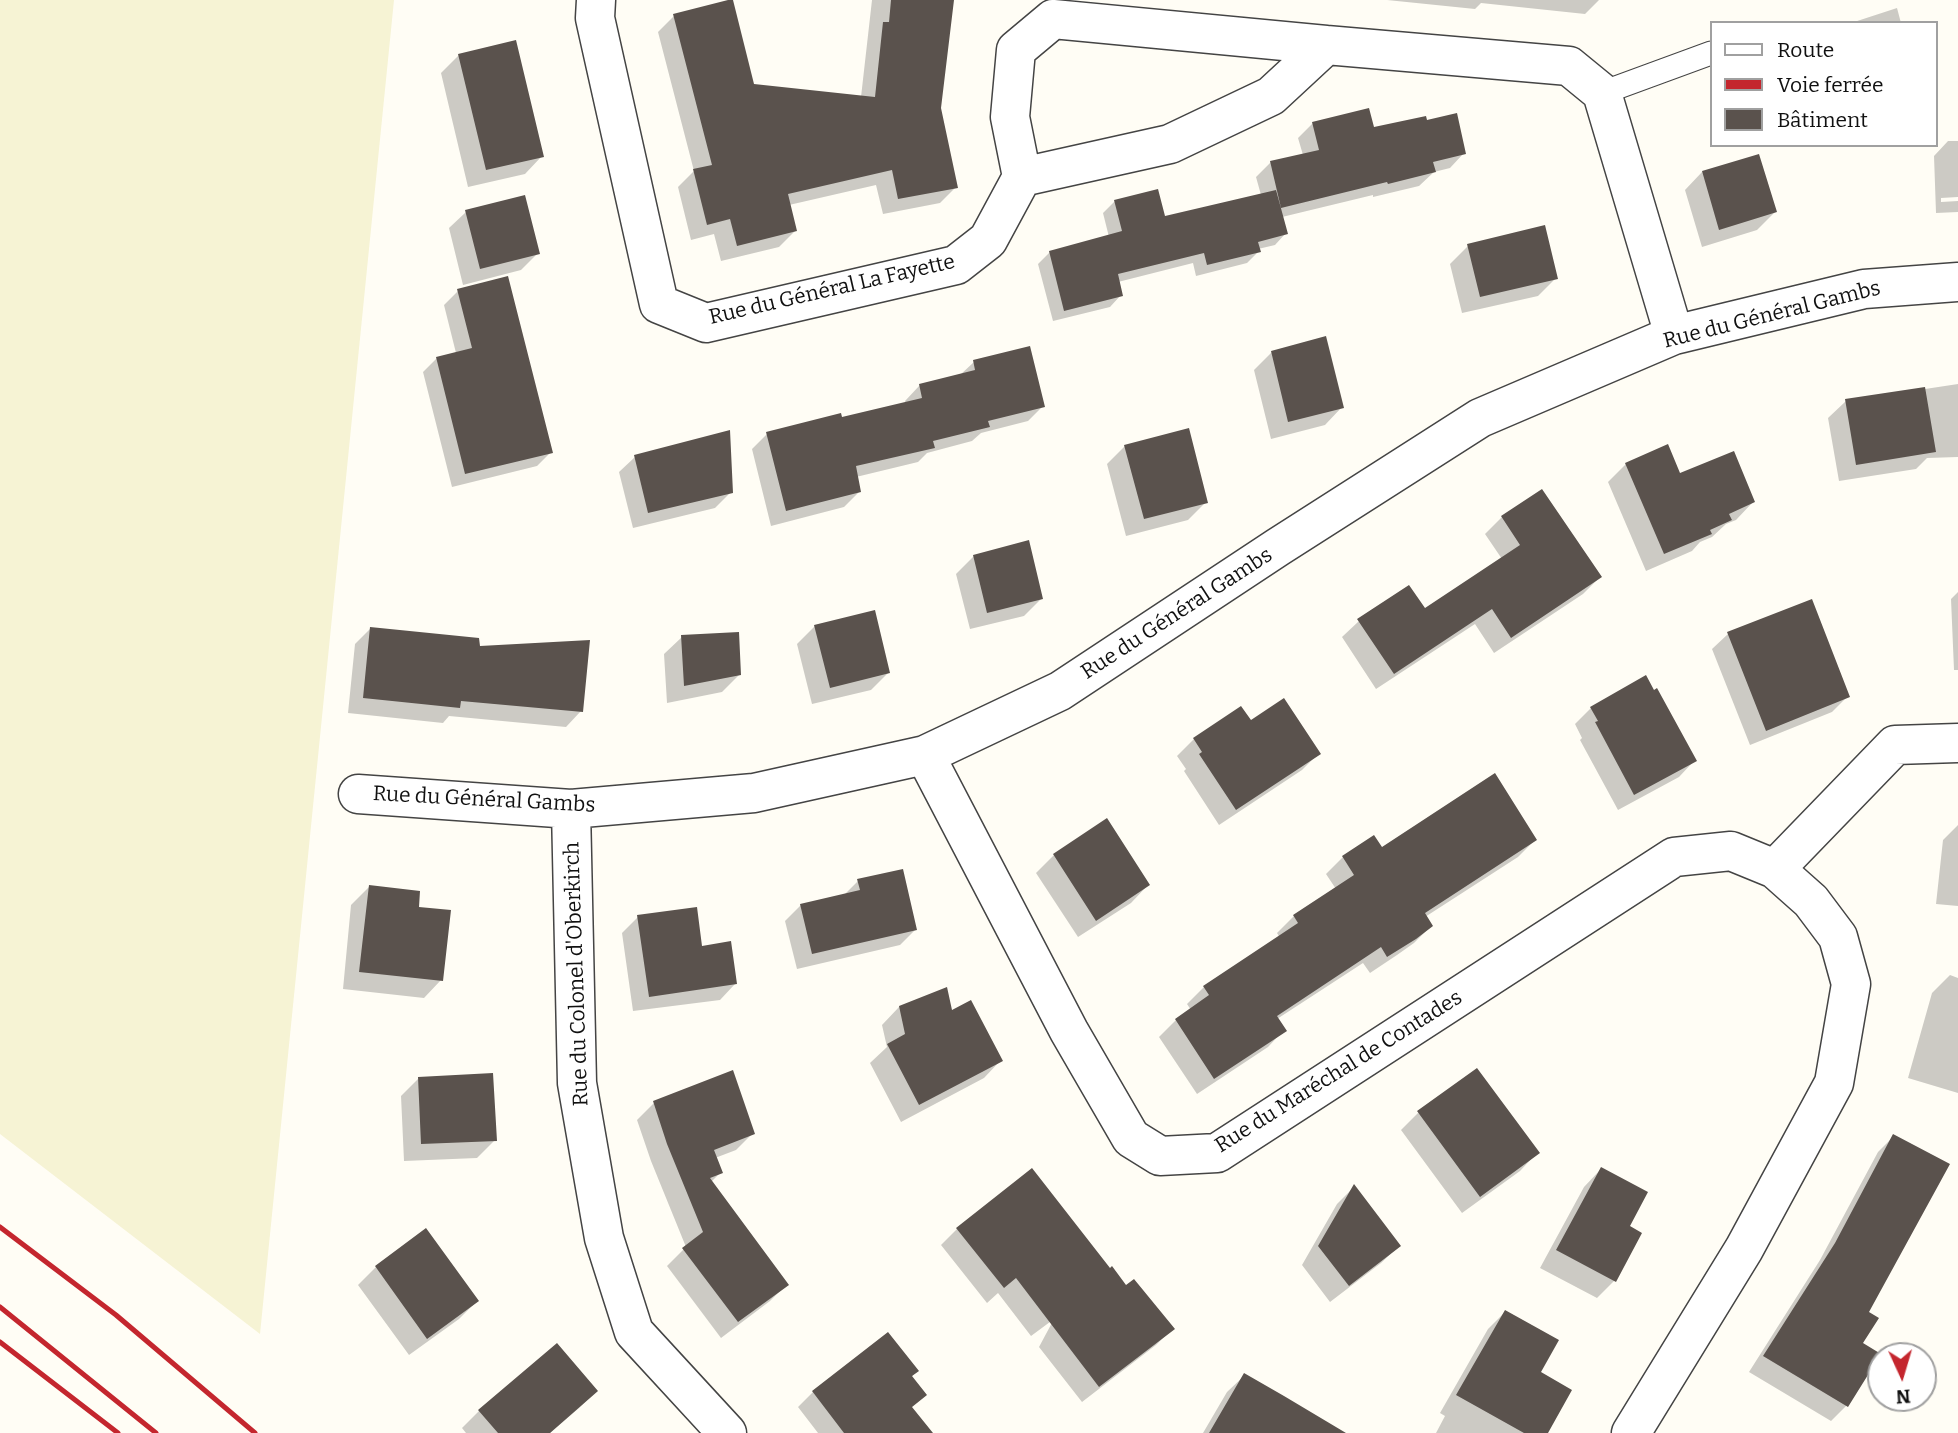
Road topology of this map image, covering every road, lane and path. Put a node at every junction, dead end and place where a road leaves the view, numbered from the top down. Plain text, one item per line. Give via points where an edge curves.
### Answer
1 (596, 0) edge
2 (1326, 45) junction
3 (1710, 53) edge
4 (1602, 93) junction
5 (1022, 177) junction
6 (1958, 282) edge
7 (1674, 335) junction
8 (1958, 743) edge
9 (925, 755) junction
10 (358, 794) dead end
11 (571, 808) junction
12 (1775, 869) junction
13 (727, 1433) edge
14 (1631, 1433) edge

1 - 5 street, Rue du Général La Fayette via 594,18 659,304 706,323 956,265 988,240
2 - 4 street via 1569,66
2 - 5 street via 1270,96 1170,144
2 - 5 street via 1053,19 1016,50 1010,117
3 - 4 lane
4 - 7 street
6 - 7 street, Rue du Général Gambs via 1864,289
7 - 9 street, Rue du Général Gambs via 1480,418 1060,691
8 - 12 street via 1895,745
9 - 11 street, Rue du Général Gambs via 754,793
9 - 12 street, Rue du Maréchal de Contades via 1069,1031 1131,1138 1160,1156 1217,1153 1674,857 1731,851
10 - 11 street, Rue du Général Gambs
11 - 13 street, Rue du Colonel d'Oberkirch via 577,1083 604,1238 634,1332
12 - 14 street, Rue du Maréchal de Contades via 1811,901 1838,937 1848,973 1851,984 1834,1083 1744,1249

